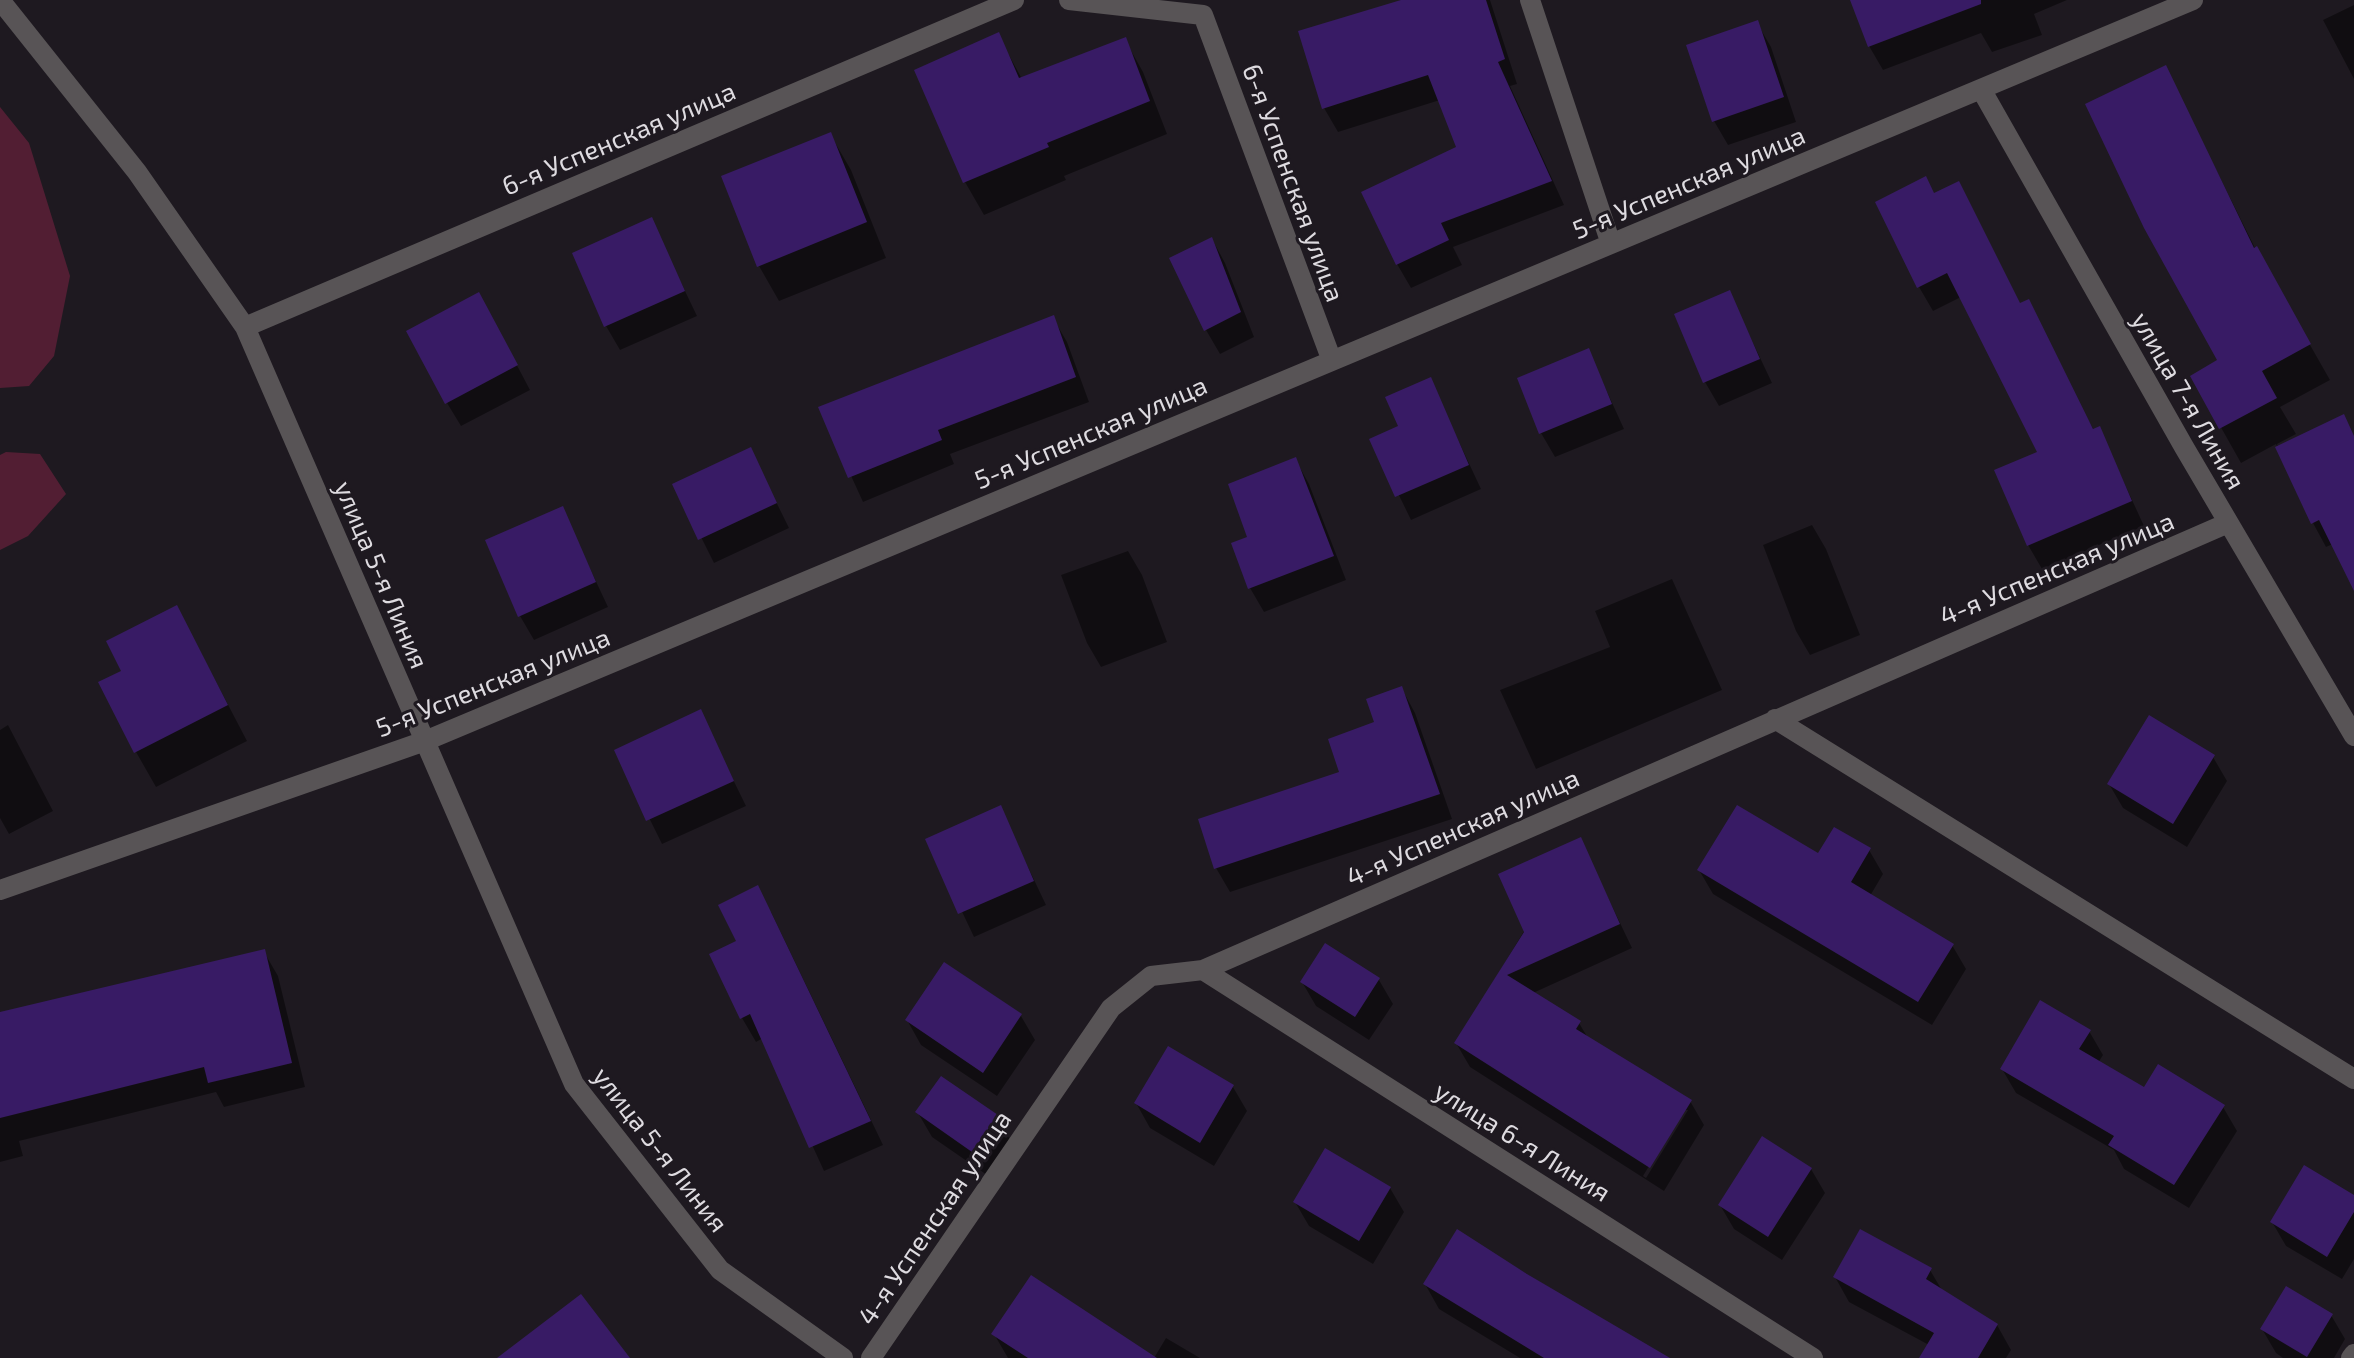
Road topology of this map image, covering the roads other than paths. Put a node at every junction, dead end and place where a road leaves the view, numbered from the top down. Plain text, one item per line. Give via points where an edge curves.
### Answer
1 (0, 0) edge
2 (1014, 0) edge
3 (1069, 0) edge
4 (1530, 0) edge
5 (2193, 0) edge
6 (1981, 89) junction
7 (1611, 244) junction
8 (245, 327) junction
9 (1332, 361) junction
10 (2228, 523) junction
11 (1775, 719) junction
12 (2354, 736) edge
13 (425, 741) junction
14 (0, 890) edge
15 (1203, 970) junction
16 (2354, 1079) edge
17 (843, 1358) edge
18 (871, 1358) edge
19 (1813, 1358) edge

1 - 8 street, улица 5-я Линия via 137,172
2 - 8 street, 6-я Успенская улица
3 - 9 street, 6-я Успенская улица via 1203,15
4 - 7 street
5 - 6 street, 5-я Успенская улица
6 - 7 street, 5-я Успенская улица
6 - 10 street, улица 7-я Линия
7 - 9 street, 5-я Успенская улица
8 - 13 street, улица 5-я Линия
9 - 13 street, 5-я Успенская улица
10 - 11 street, 4-я Успенская улица
10 - 12 street, улица 7-я Линия
11 - 15 street, 4-я Успенская улица
11 - 16 street
13 - 14 street, 5-я Успенская улица
13 - 17 street, улица 5-я Линия via 574,1084 720,1270
15 - 18 street, 4-я Успенская улица via 1151,976 1111,1008
15 - 19 street, улица 6-я Линия

